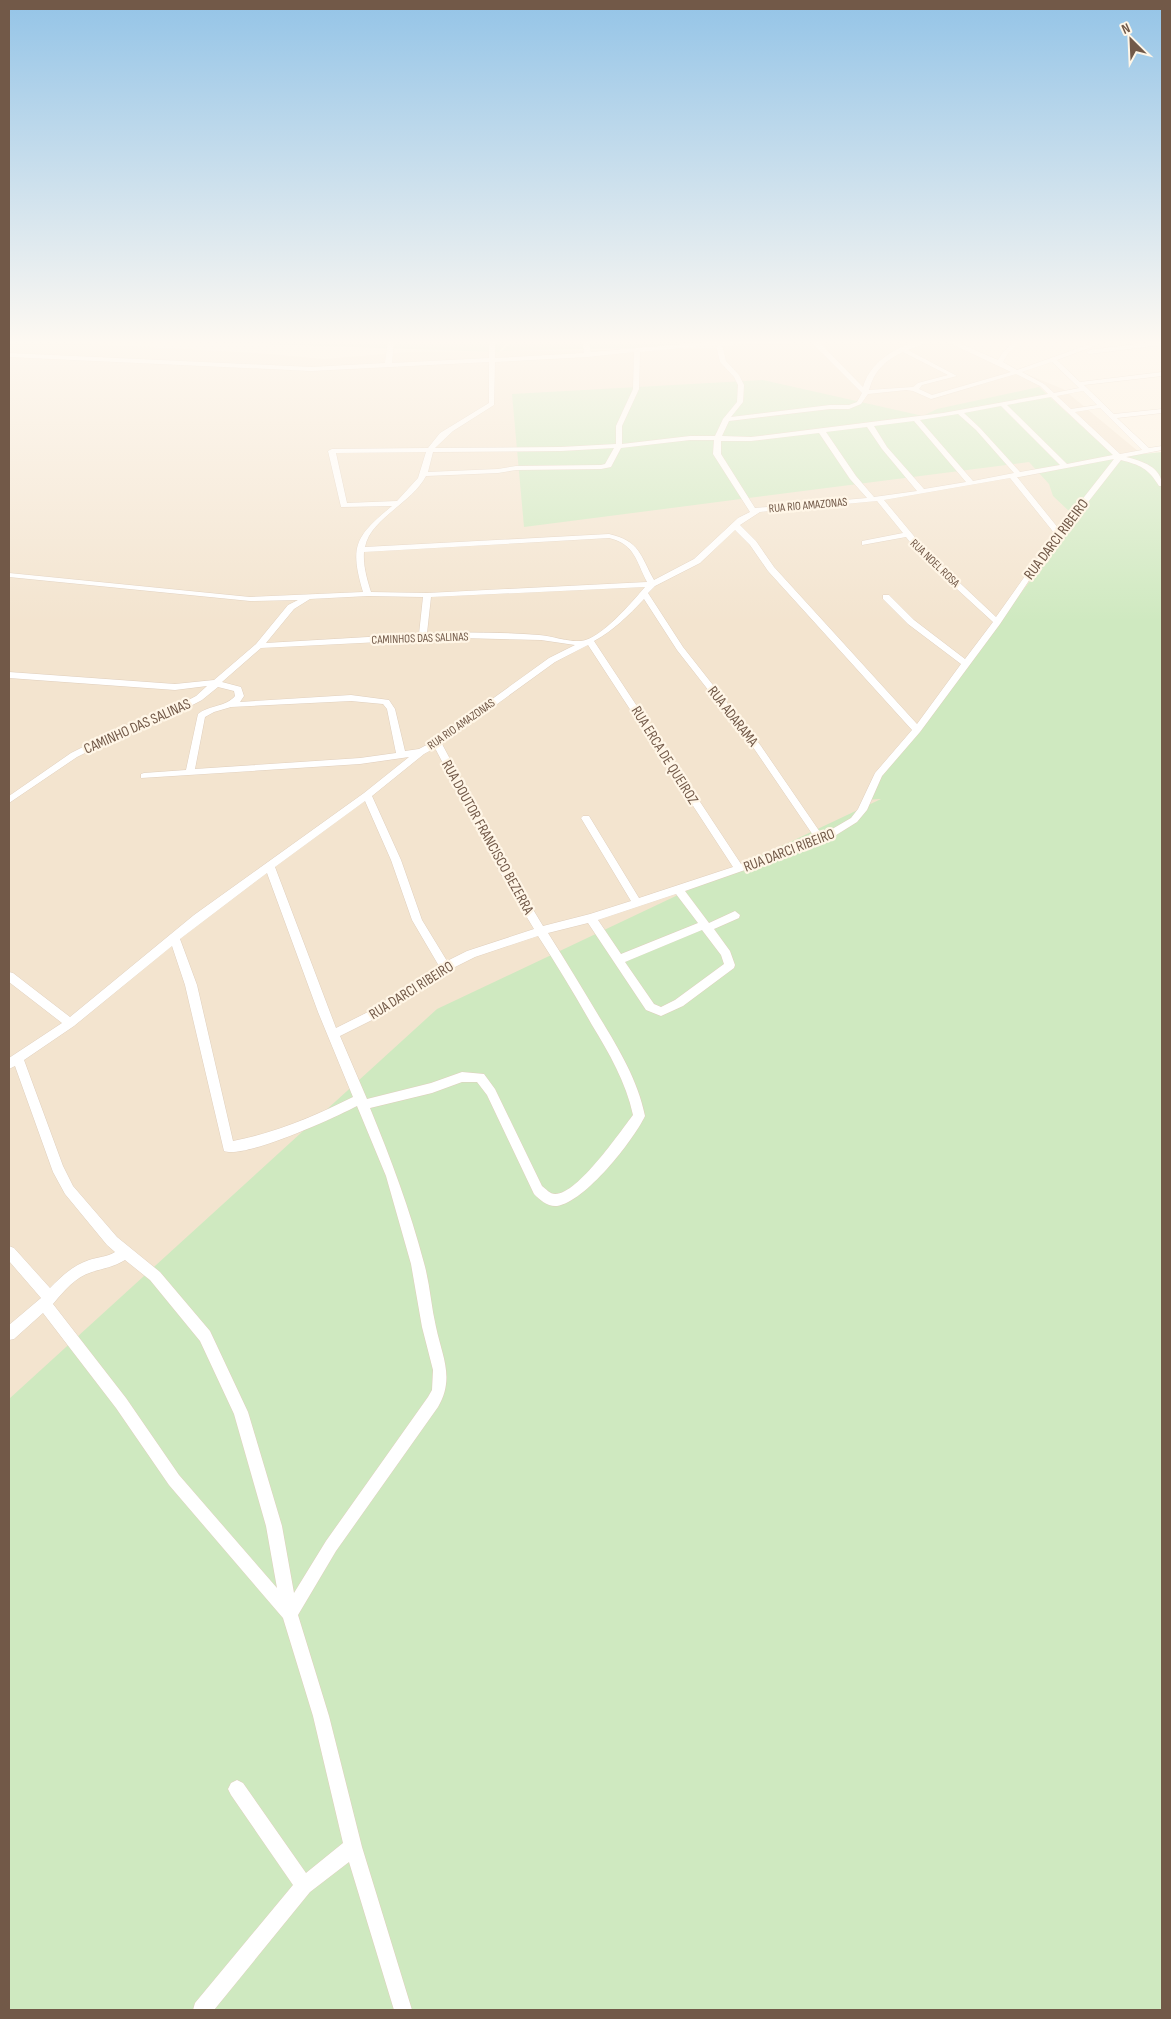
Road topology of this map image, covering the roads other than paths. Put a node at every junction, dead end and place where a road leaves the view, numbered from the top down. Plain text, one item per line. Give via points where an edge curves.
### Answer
1 (447, 433) edge
2 (619, 433) edge
3 (720, 433) edge
4 (798, 433) edge
5 (823, 433) edge
6 (875, 433) edge
7 (928, 433) edge
8 (981, 433) edge
9 (1032, 433) edge
10 (1094, 433) edge
11 (1130, 433) edge
12 (718, 438) junction
13 (619, 446) junction
14 (1162, 448) edge
15 (430, 450) junction
16 (1147, 450) junction
17 (1119, 457) junction
18 (1065, 466) junction
19 (425, 474) junction
20 (1015, 476) junction
21 (972, 484) junction
22 (1162, 484) edge
23 (922, 492) junction
24 (875, 499) junction
25 (399, 502) junction
26 (754, 512) junction
27 (736, 526) junction
28 (1058, 534) junction
29 (907, 535) junction
30 (865, 543) dead end
31 (360, 550) junction
32 (9, 575) edge
33 (652, 584) junction
34 (644, 593) junction
35 (368, 594) junction
36 (427, 595) junction
37 (308, 596) junction
38 (886, 597) dead end
39 (997, 622) junction
40 (423, 636) junction
41 (585, 642) junction
42 (259, 646) junction
43 (965, 663) junction
44 (9, 675) edge
45 (214, 683) junction
46 (232, 705) junction
47 (180, 708) junction
48 (207, 712) junction
49 (917, 730) junction
50 (437, 743) junction
51 (421, 752) junction
52 (400, 754) junction
53 (190, 772) junction
54 (144, 776) dead end
55 (367, 795) junction
56 (9, 800) edge
57 (586, 818) dead end
58 (821, 840) junction
59 (269, 865) junction
60 (739, 869) junction
61 (678, 889) junction
62 (637, 903) junction
63 (735, 915) dead end
64 (591, 918) junction
65 (706, 926) junction
66 (540, 931) junction
67 (174, 937) junction
68 (618, 960) junction
69 (445, 967) junction
70 (9, 976) edge
71 (70, 1023) junction
72 (334, 1034) junction
73 (13, 1061) edge
74 (362, 1102) junction
75 (9, 1252) edge
76 (126, 1252) junction
77 (47, 1300) junction
78 (9, 1334) edge
79 (290, 1614) junction
80 (237, 1789) dead end
81 (353, 1847) junction
82 (304, 1886) junction
83 (202, 2010) edge
84 (403, 2010) edge

1 - 15 street
2 - 13 street
3 - 12 street
4 - 12 street via 750,440
5 - 24 street, RUA NOEL ROSA via 860,487
6 - 23 street
7 - 21 street
8 - 20 street
9 - 18 street
10 - 17 street
11 - 16 street
12 - 13 street
12 - 26 street via 720,461
13 - 15 street
13 - 19 street via 608,464 601,467
14 - 16 street, RUA RIO AMAZONAS
15 - 19 street
15 - 25 street via 332,451 344,505
16 - 17 street, RUA RIO AMAZONAS
17 - 18 street, RUA RIO AMAZONAS
17 - 22 street via 1146,466 1155,472
17 - 28 street, RUA DARCI RIBEIRO
18 - 20 street, RUA RIO AMAZONAS
19 - 25 street
20 - 21 street, RUA RIO AMAZONAS
20 - 28 street
21 - 23 street, RUA RIO AMAZONAS
23 - 24 street, RUA RIO AMAZONAS
24 - 26 street, RUA RIO AMAZONAS
24 - 29 street, RUA NOEL ROSA
25 - 31 street via 370,529
26 - 27 street, RUA RIO AMAZONAS
27 - 33 street, RUA RIO AMAZONAS via 697,561
27 - 49 street
28 - 39 street, RUA DARCI RIBEIRO
29 - 30 street
29 - 39 street, RUA NOEL ROSA
31 - 33 street via 573,537 623,538 637,552
31 - 35 street via 358,559
32 - 37 street via 250,599
33 - 34 street, RUA RIO AMAZONAS
33 - 36 street
34 - 41 street, RUA RIO AMAZONAS via 614,625
34 - 58 street, RUA ADARAMA via 680,648 758,748
35 - 36 street
35 - 37 street
36 - 40 street
37 - 42 street, CAMINHO DAS SALINAS via 285,613
38 - 43 street via 912,622
39 - 43 street, RUA DARCI RIBEIRO
40 - 41 street, CAMINHOS DAS SALINAS via 514,636
40 - 42 street, CAMINHOS DAS SALINAS
41 - 50 street, RUA RIO AMAZONAS via 546,664
41 - 60 street, RUA ERCA DE QUEIROZ
42 - 45 street, CAMINHO DAS SALINAS
43 - 49 street, RUA DARCI RIBEIRO
44 - 45 street via 175,687
45 - 46 street via 238,689 240,696
45 - 47 street, CAMINHO DAS SALINAS via 199,698
46 - 48 street
46 - 52 street via 351,698 386,702 391,709
47 - 48 street
47 - 56 street, CAMINHO DAS SALINAS via 132,726 74,755
48 - 53 street via 201,716
49 - 58 street, RUA DARCI RIBEIRO via 878,775 854,820
50 - 51 street, RUA RIO AMAZONAS
50 - 66 street, RUA DOUTOR FRANCISCO BEZERRA via 506,875
51 - 52 street
51 - 55 street, RUA RIO AMAZONAS
52 - 53 street via 313,765
53 - 54 street
55 - 59 street, RUA RIO AMAZONAS
55 - 69 street via 396,860 417,920
57 - 62 street
58 - 60 street, RUA DARCI RIBEIRO
59 - 67 street, RUA RIO AMAZONAS
59 - 72 street
60 - 61 street, RUA DARCI RIBEIRO
61 - 62 street, RUA DARCI RIBEIRO
61 - 65 street
62 - 64 street, RUA DARCI RIBEIRO
63 - 65 street
64 - 66 street, RUA DARCI RIBEIRO
64 - 68 street
65 - 68 street
65 - 68 street via 730,965 679,1003 661,1012 650,1007
66 - 69 street, RUA DARCI RIBEIRO via 479,951
66 - 74 street, RUA DOUTOR FRANCISCO BEZERRA via 607,1041 640,1106 639,1116 577,1191 558,1201 548,1200 538,1190 491,1092 480,1076 462,1077 432,1088
67 - 71 street, RUA RIO AMAZONAS
67 - 74 street via 191,985 228,1147 319,1120
69 - 72 street, RUA DARCI RIBEIRO via 370,1016
70 - 71 street
71 - 73 street, RUA RIO AMAZONAS
72 - 74 street
73 - 76 street via 56,1168 87,1214
74 - 79 street via 392,1176 418,1264 441,1383 433,1402 331,1546
75 - 77 street
76 - 77 street via 112,1261 90,1266 70,1276
76 - 79 street via 155,1276 205,1336 226,1378 241,1412 274,1526
77 - 78 street
77 - 79 street via 174,1480
79 - 81 street via 321,1716
80 - 82 street
81 - 82 street
81 - 84 street
82 - 83 street

